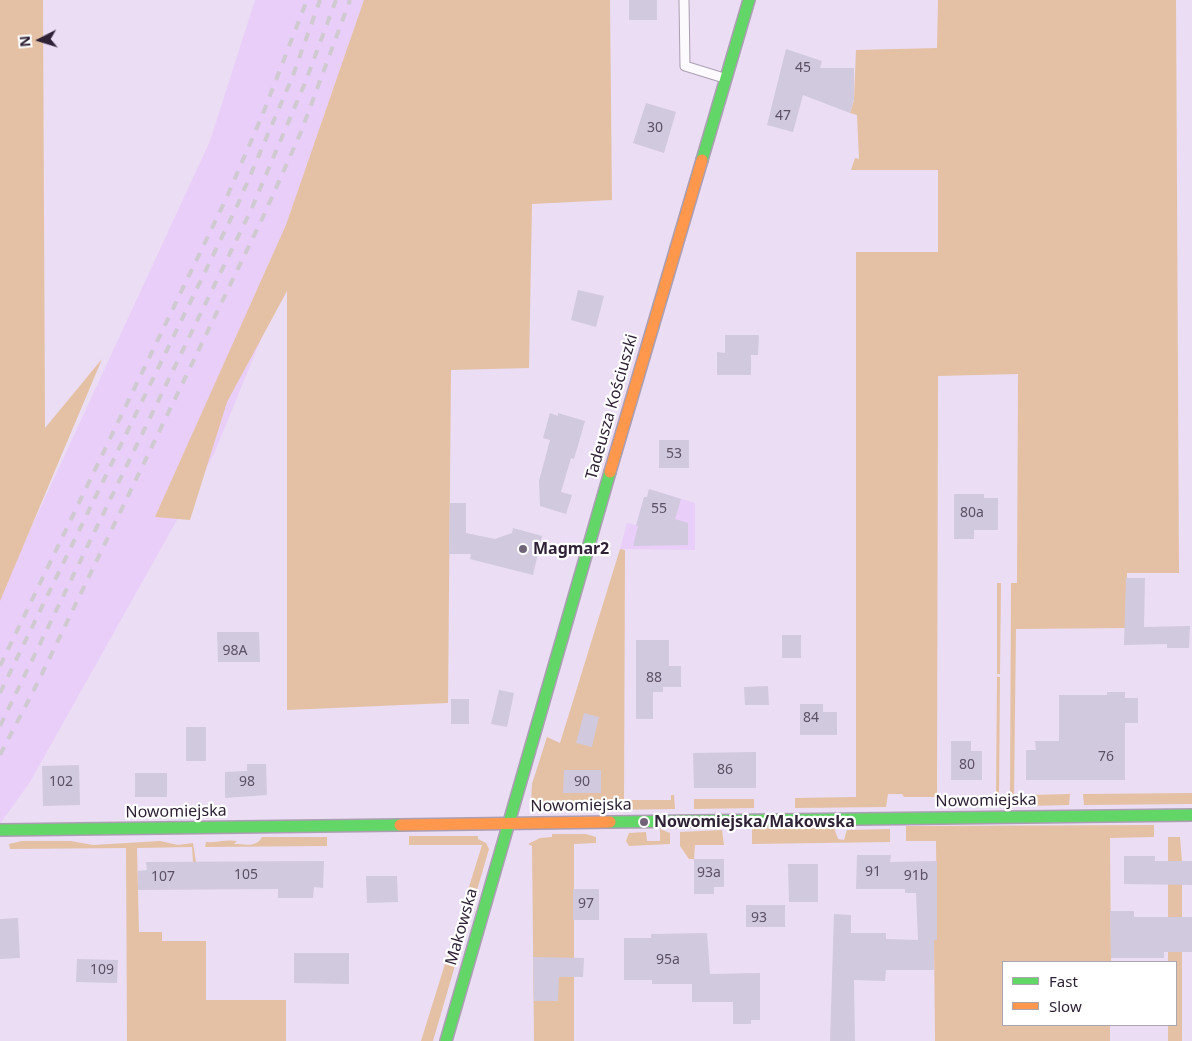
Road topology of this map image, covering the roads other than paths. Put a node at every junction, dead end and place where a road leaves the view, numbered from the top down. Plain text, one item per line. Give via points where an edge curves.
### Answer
1 (684, 0) edge
2 (749, 0) edge
3 (726, 78) junction
4 (1192, 815) edge
5 (509, 823) junction
6 (0, 830) edge
7 (446, 1041) edge

1 - 3 lane via 685,66
2 - 3 street, Tadeusza Kościuszki
3 - 5 street, Tadeusza Kościuszki
4 - 5 street, Nowomiejska
5 - 6 street, Nowomiejska
5 - 7 street, Makowska

